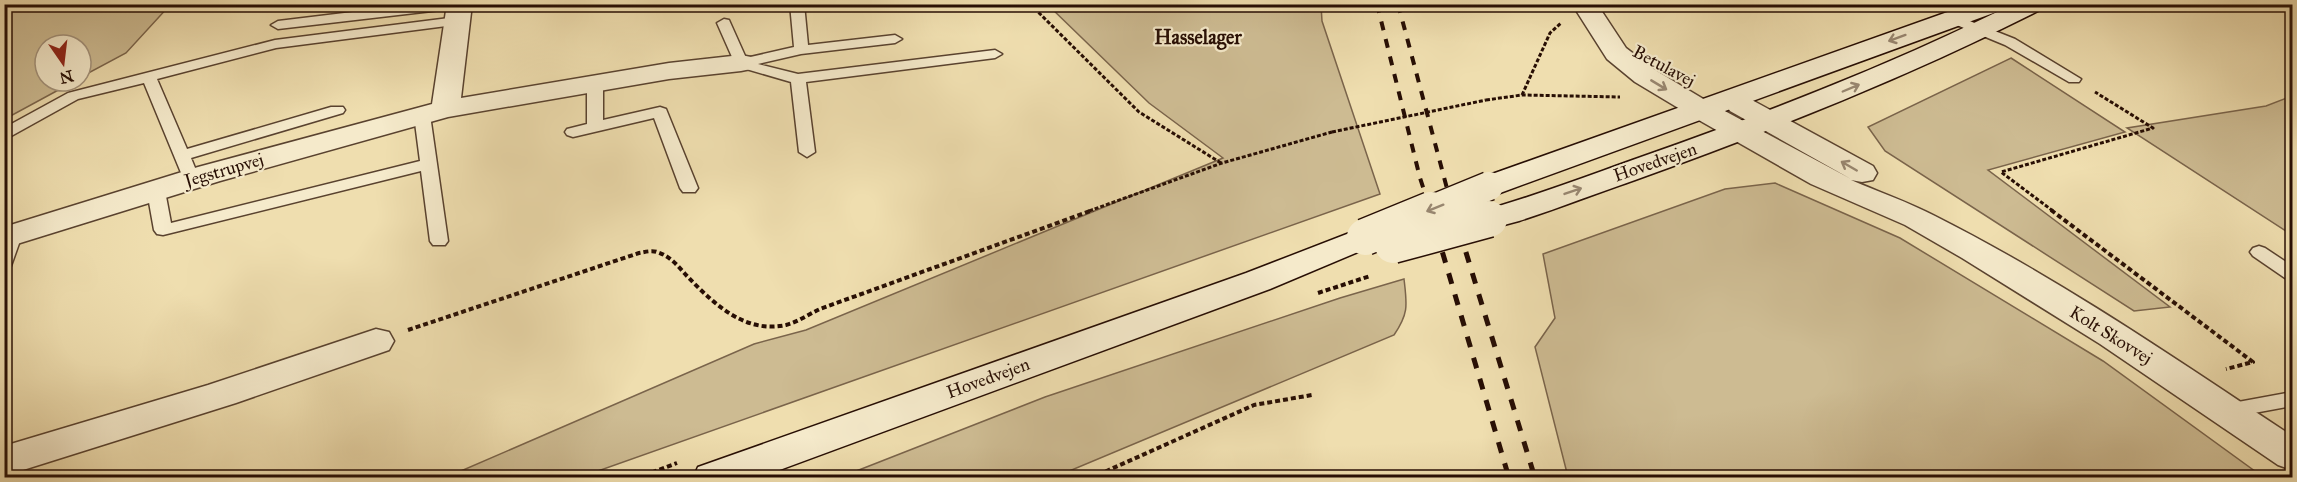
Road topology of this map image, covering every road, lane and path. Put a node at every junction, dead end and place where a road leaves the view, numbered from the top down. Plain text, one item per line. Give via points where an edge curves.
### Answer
1 (797, 4) edge
2 (1030, 4) edge
3 (1995, 4) edge
4 (2033, 4) edge
5 (458, 10) edge
6 (1591, 16) edge
7 (1952, 18) junction
8 (724, 22) dead end
9 (278, 25) dead end
10 (1982, 31) junction
11 (895, 39) dead end
12 (801, 50) junction
13 (995, 54) dead end
14 (741, 63) junction
15 (149, 77) junction
16 (798, 79) junction
17 (2074, 79) joint
18 (595, 83) junction
19 (1522, 95) junction
20 (1623, 97) dead end
21 (1714, 104) junction
22 (337, 110) dead end
23 (434, 112) junction
24 (1768, 121) junction
25 (595, 127) junction
26 (1740, 131) junction
27 (573, 132) dead end
28 (4, 135) edge
29 (807, 152) dead end
30 (1222, 163) junction
31 (429, 164) junction
32 (187, 168) junction
33 (689, 188) dead end
34 (156, 191) junction
35 (1925, 223) junction
36 (439, 241) dead end
37 (7, 245) edge
38 (2259, 252) dead end
39 (1369, 254) junction
40 (2292, 274) edge
41 (1308, 296) dead end
42 (376, 341) joint
43 (2222, 370) dead end
44 (1312, 395) dead end
45 (2292, 399) edge
46 (2227, 411) junction
47 (2292, 455) edge
48 (4, 461) edge
49 (713, 477) edge
50 (1091, 477) edge

1 - 12 lane
2 - 30 path via 1139,112
3 - 7 main road, Hovedvejen
4 - 10 main road, Hovedvejen
5 - 9 lane
5 - 15 lane via 275,44
5 - 23 main road
6 - 19 path via 1563,22 1550,33
6 - 21 main road, Betulavej via 1608,43 1631,66
7 - 10 lane
7 -> 21 main road, Hovedvejen
8 - 14 lane
10 - 17 lane via 2010,42
24 -> 10 main road, Hovedvejen
11 - 12 lane
12 - 14 lane
13 - 16 lane
14 - 16 lane
14 - 18 main road, Jegstrupvej
15 - 28 lane via 73,96
15 - 32 lane
16 - 29 lane
17 - 43 path via 2153,128 2001,172 2253,362
18 - 23 main road, Jegstrupvej
18 - 25 lane
19 - 20 path
19 - 30 path, bridge via 1332,132
21 - 24 main road, Kolt Skovvej
21 - 26 main road, Kolt Skovvej
21 -> 39 main road, Hovedvejen, bridge via 1489,186
22 - 32 lane
23 - 31 lane
23 - 32 main road, Jegstrupvej
24 - 26 main road, Hovedvejen
35 -> 24 main road, Kolt Skovvej via 1863,174
25 - 27 lane
25 - 33 lane via 660,112
26 - 35 main road, Kolt Skovvej via 1839,185
39 -> 26 main road, Hovedvejen, bridge via 1500,216
30 - 42 path via 775,327 746,325 732,317 667,256 655,251 627,256
31 - 34 lane via 163,230
31 - 36 lane
32 - 34 main road, Jegstrupvej
34 - 37 main road, Jegstrupvej
35 - 46 main road, Kolt Skovvej via 2133,347
38 - 40 lane
39 - 41 path
39 - 49 main road, Hovedvejen via 1262,279
42 - 48 main road
44 - 50 path via 1254,405
45 - 46 lane
46 - 47 main road, Kolt Skovvej

